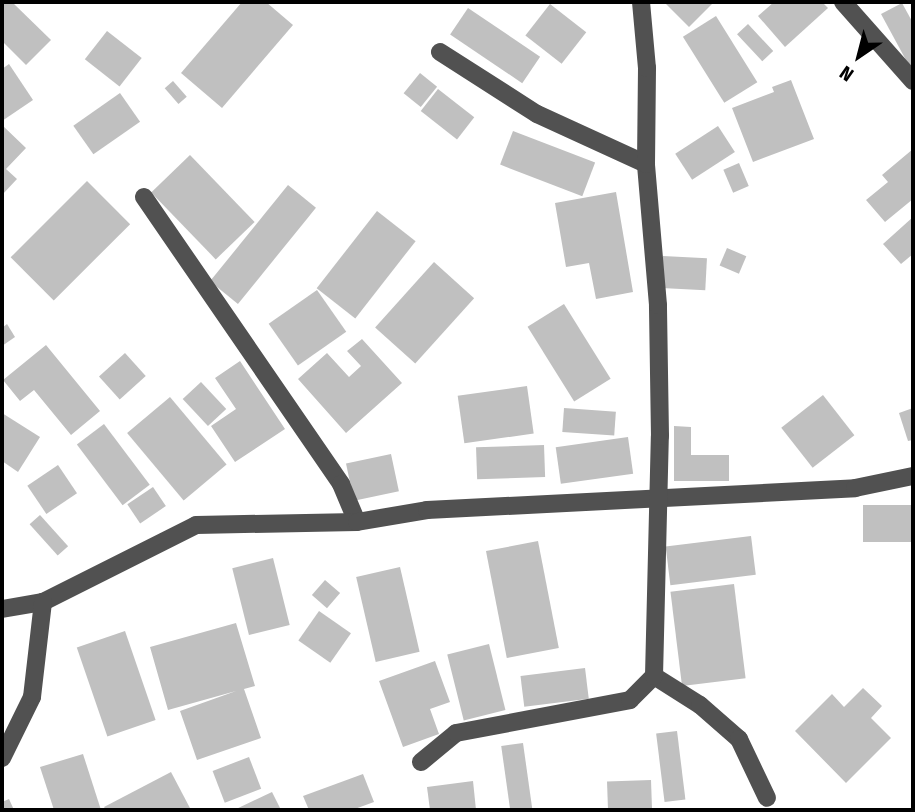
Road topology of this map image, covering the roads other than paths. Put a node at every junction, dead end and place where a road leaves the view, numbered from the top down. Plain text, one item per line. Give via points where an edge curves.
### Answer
1 (641, 2) edge
2 (843, 2) edge
3 (440, 52) dead end
4 (913, 81) edge
5 (646, 164) junction
6 (144, 197) dead end
7 (913, 476) edge
8 (656, 498) junction
9 (357, 522) junction
10 (43, 602) junction
11 (2, 609) edge
12 (654, 676) junction
13 (2, 758) edge
14 (421, 762) dead end
15 (767, 799) dead end

1 - 5 street via 647,68
2 - 4 street
3 - 5 street via 537,114
5 - 8 street via 658,305
6 - 9 street via 341,484
7 - 8 street via 855,488
8 - 9 street via 427,510
8 - 12 street
9 - 10 street via 196,525
10 - 11 street
10 - 13 street via 32,697
12 - 14 street via 630,700 456,733
12 - 15 street via 692,699 739,739

